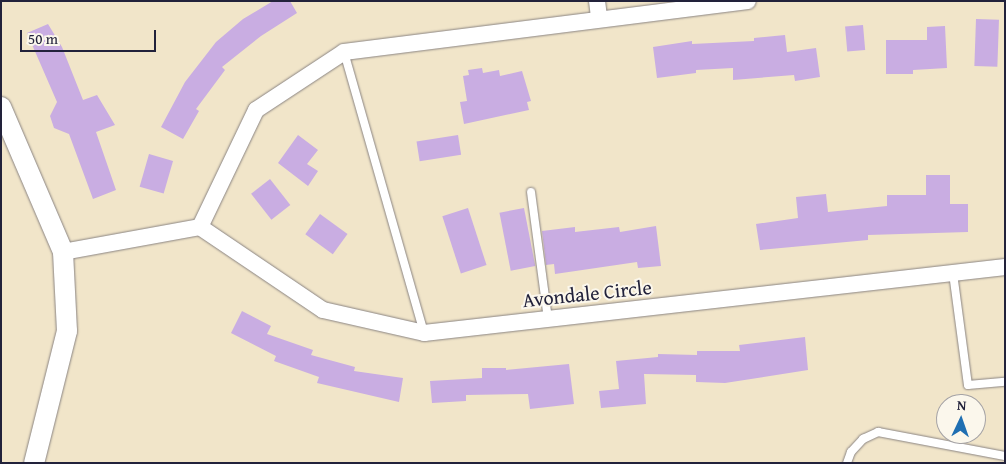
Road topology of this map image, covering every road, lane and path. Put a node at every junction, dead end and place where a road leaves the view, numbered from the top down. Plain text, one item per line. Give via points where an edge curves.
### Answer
1 (597, 1) edge
2 (748, 1) edge
3 (599, 18) junction
4 (344, 52) junction
5 (1, 107) edge
6 (531, 192) dead end
7 (200, 227) junction
8 (63, 252) junction
9 (1005, 267) edge
10 (953, 273) junction
11 (548, 319) junction
12 (424, 333) junction
13 (1005, 382) edge
14 (1005, 456) edge
15 (34, 463) edge
16 (847, 463) edge

1 - 3 street
2 - 3 street
3 - 4 street
4 - 7 street via 256,110
4 - 12 lane
5 - 8 street
6 - 11 lane
7 - 8 street
7 - 12 street, Avondale Circle via 323,310
8 - 15 street via 67,331
9 - 10 street, Avondale Circle
10 - 11 street, Avondale Circle
10 - 13 lane via 968,385
11 - 12 street, Avondale Circle
14 - 16 lane via 878,432 863,439 851,452

